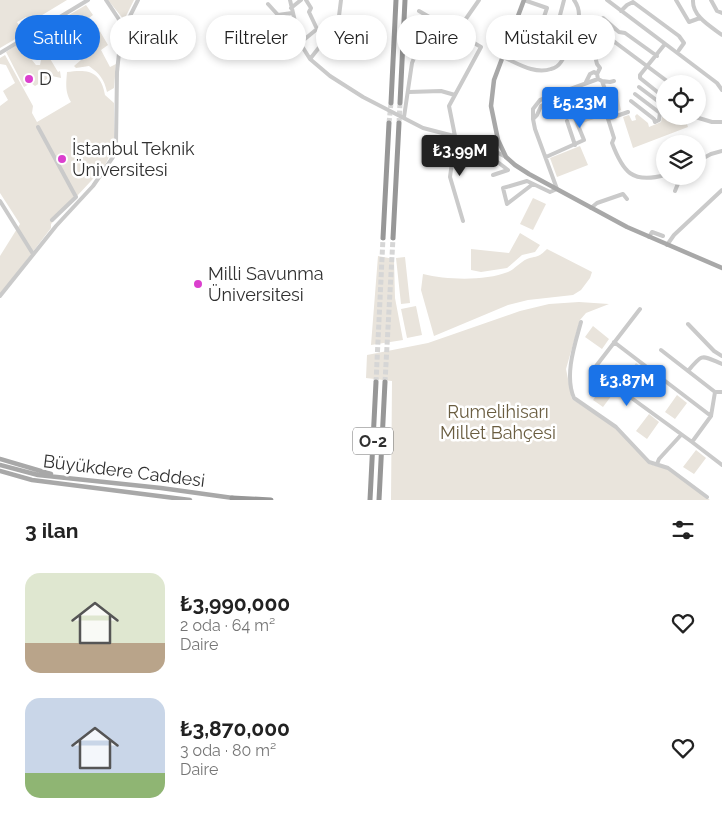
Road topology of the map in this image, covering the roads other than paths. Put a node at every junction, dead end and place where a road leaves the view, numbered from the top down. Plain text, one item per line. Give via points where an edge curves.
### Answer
1 (88, 0) edge
2 (106, 0) edge
3 (138, 0) edge
4 (290, 0) edge
5 (301, 0) edge
6 (306, 0) edge
7 (341, 0) edge
8 (396, 0) edge
9 (405, 0) edge
10 (479, 0) edge
11 (524, 0) edge
12 (564, 0) edge
13 (574, 0) edge
14 (607, 0) edge
15 (676, 0) edge
16 (693, 0) edge
17 (711, 0) edge
18 (268, 4) dead end
19 (291, 8) junction
20 (419, 11) dead end
21 (621, 11) junction
22 (292, 13) joint
23 (722, 13) edge
24 (116, 15) edge
25 (130, 15) edge
26 (278, 15) joint
27 (426, 15) edge
28 (469, 15) edge
29 (518, 15) edge
30 (545, 15) edge
31 (560, 15) edge
32 (579, 15) edge
33 (700, 18) junction
34 (615, 28) edge
35 (722, 35) edge
36 (306, 38) edge
37 (615, 43) edge
38 (476, 44) edge
39 (665, 44) junction
40 (679, 50) dead end
41 (0, 53) edge
42 (306, 53) edge
43 (476, 56) edge
44 (657, 56) junction
45 (310, 59) junction
46 (118, 60) edge
47 (413, 60) edge
48 (474, 60) edge
49 (502, 60) edge
50 (510, 60) edge
51 (562, 60) edge
52 (596, 60) edge
53 (648, 66) junction
54 (597, 74) junction
55 (660, 75) edge
56 (600, 80) junction
57 (614, 81) dead end
58 (586, 82) junction
59 (639, 87) dead end
60 (722, 90) edge
61 (656, 91) edge
62 (409, 92) junction
63 (635, 94) dead end
64 (455, 95) junction
65 (656, 100) edge
66 (631, 101) dead end
67 (390, 103) tunnel mouth
68 (400, 103) tunnel mouth
69 (576, 107) dead end
70 (656, 110) edge
71 (628, 112) dead end
72 (404, 118) junction
73 (575, 118) dead end
74 (706, 120) edge
75 (567, 121) dead end
76 (656, 122) edge
77 (722, 122) edge
78 (389, 123) tunnel mouth
79 (398, 123) tunnel mouth
80 (38, 127) dead end
81 (455, 136) junction
82 (576, 145) junction
83 (722, 151) edge
84 (506, 157) junction
85 (546, 157) junction
86 (706, 157) edge
87 (493, 175) dead end
88 (656, 176) edge
89 (533, 184) junction
90 (677, 185) edge
91 (557, 190) junction
92 (722, 190) edge
93 (675, 191) dead end
94 (627, 199) dead end
95 (0, 201) edge
96 (591, 208) junction
97 (52, 220) dead end
98 (463, 221) dead end
99 (663, 236) dead end
100 (649, 237) junction
101 (383, 238) tunnel mouth
102 (393, 238) tunnel mouth
103 (667, 245) junction
104 (34, 254) junction
105 (722, 268) edge
106 (0, 296) edge
107 (640, 309) dead end
108 (581, 322) dead end
109 (688, 324) dead end
110 (614, 342) junction
111 (662, 350) dead end
112 (722, 356) edge
113 (722, 364) edge
114 (688, 371) junction
115 (376, 382) tunnel mouth
116 (385, 382) tunnel mouth
117 (715, 392) junction
118 (722, 392) edge
119 (711, 416) junction
120 (681, 435) junction
121 (692, 442) junction
122 (0, 459) edge
123 (657, 464) junction
124 (722, 464) edge
125 (0, 465) edge
126 (0, 471) edge
127 (67, 478) junction
128 (708, 497) dead end
129 (232, 498) junction
130 (190, 500) edge
131 (246, 500) edge
132 (271, 500) edge
133 (370, 500) edge
134 (379, 500) edge

1 - 41 street
2 - 24 street
3 - 25 street
4 - 19 street
5 - 19 street
6 - 36 street via 317,29
7 - 45 street via 342,35 321,46
8 - 67 highway
9 - 68 highway
10 - 28 street
11 - 29 main road
11 - 30 street via 547,8
12 - 31 street
13 - 32 street
14 - 21 street
15 - 33 street via 689,22
16 - 33 street via 693,8
17 - 23 street via 717,11
18 - 26 street
19 - 22 street
20 - 27 street
21 - 39 street
21 - 40 street via 633,2 679,36 684,43
22 - 26 street
33 - 35 street
34 - 44 street
37 - 53 street
38 - 43 street via 481,47
39 - 44 street
39 - 60 street
42 - 45 street
44 - 53 street
45 - 72 street via 363,97
46 - 104 street via 116,144 112,158 93,186
47 - 62 street
48 - 64 street
49 - 84 main road via 494,80 491,106 498,140
50 - 51 street via 529,68 550,70
52 - 54 street via 602,67
53 - 55 street
53 - 61 street via 640,78
54 - 56 street
54 - 58 street via 590,74
56 - 57 street
56 - 58 street
56 - 69 street via 607,95
58 - 85 street via 540,100 533,109 533,119
59 - 65 street
62 - 64 street via 441,91
62 - 72 street
63 - 70 street
64 - 81 street via 449,106
66 - 76 street
71 - 88 street via 608,119 619,162 629,173 644,178
72 - 81 street via 423,128
73 - 82 street via 584,140
74 - 77 street
75 - 82 street
78 - 101 highway
79 - 102 highway
80 - 97 street via 76,196
81 - 84 street via 482,144
82 - 85 street
83 - 86 street
84 - 91 main road
85 - 91 street
87 - 98 street via 508,170 479,150 461,154 452,162 450,177
89 - 89 street via 528,181 503,188 507,204
89 - 91 street via 550,192
90 - 93 street
91 - 96 main road
92 - 103 street
94 - 96 street via 623,194 596,203
95 - 104 street
96 - 100 main road
99 - 100 street via 652,232
100 - 103 main road
103 - 105 main road
104 - 106 street
107 - 110 street
108 - 123 street via 572,352 574,398 616,427 649,462
109 - 112 street
110 - 119 street
110 - 120 street via 593,370
111 - 114 street
113 - 114 street via 702,356
114 - 117 street
115 - 133 highway, O-2
116 - 134 highway, O-2
117 - 118 street
117 - 119 street
119 - 121 street
120 - 121 street
120 - 123 street
121 - 124 street
122 - 127 main road
123 - 128 street via 668,468
125 - 127 main road, Büyükdere Caddesi via 33,474
126 - 130 main road, Büyükdere Caddesi via 32,480
127 - 129 main road, Büyükdere Caddesi
129 - 131 main road, Büyükdere Caddesi
129 - 132 highway

